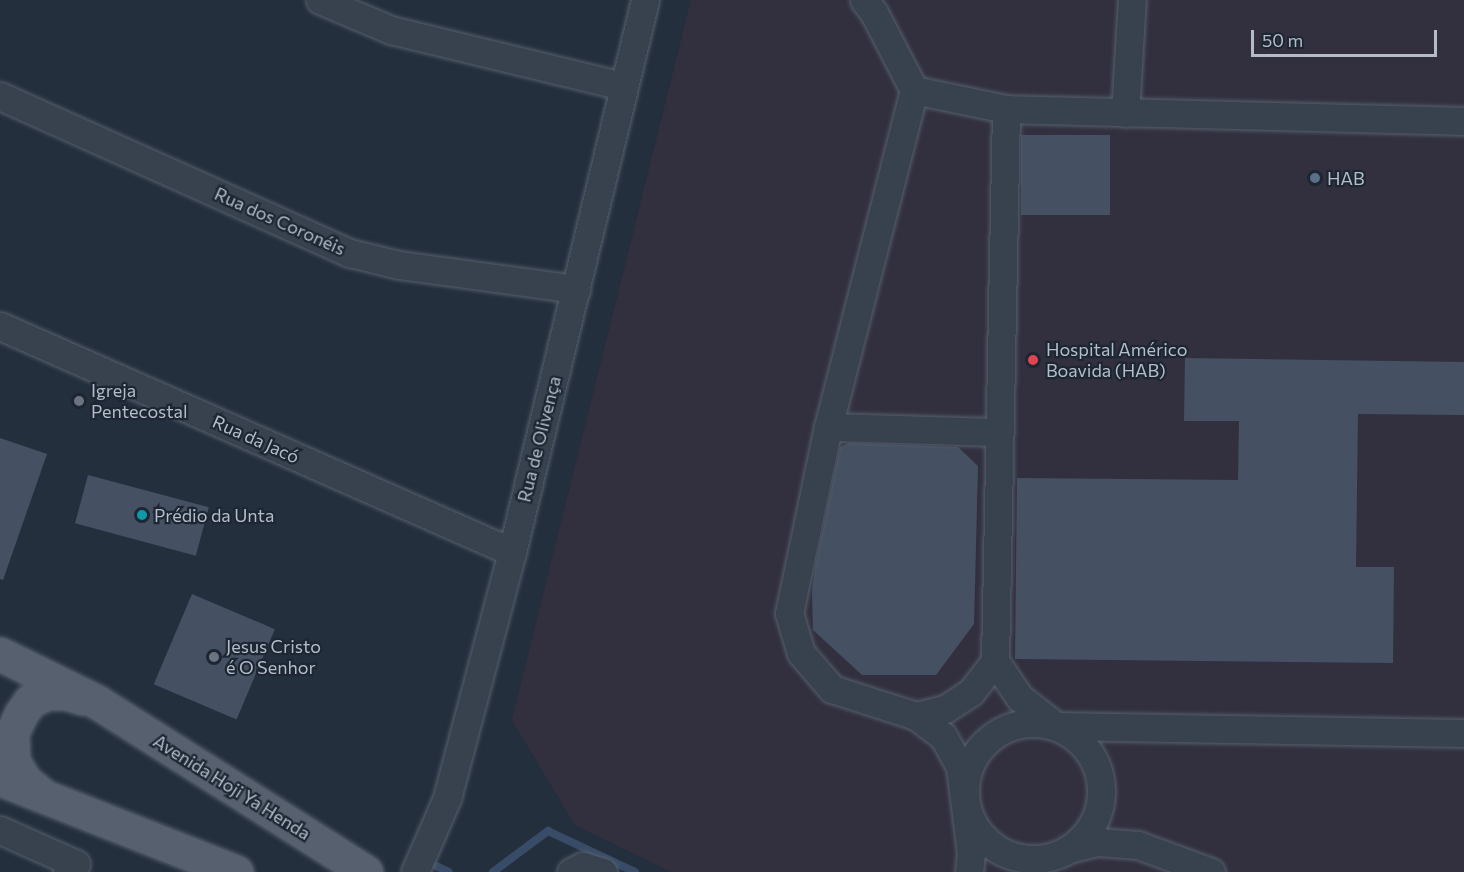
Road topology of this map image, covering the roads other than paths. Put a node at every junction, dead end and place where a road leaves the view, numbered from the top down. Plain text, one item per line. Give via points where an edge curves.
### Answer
1 (320, 0) edge
2 (645, 0) edge
3 (864, 0) edge
4 (1132, 0) edge
5 (623, 86) junction
6 (914, 90) junction
7 (0, 96) edge
8 (1006, 109) junction
9 (1125, 113) junction
10 (1464, 121) edge
11 (576, 289) junction
12 (0, 326) edge
13 (828, 427) junction
14 (998, 432) junction
15 (512, 552) junction
16 (0, 654) edge
17 (995, 661) junction
18 (97, 702) junction
19 (916, 716) junction
20 (1056, 726) junction
21 (1457, 736) edge
22 (0, 779) edge
23 (46, 798) junction
24 (966, 807) junction
25 (0, 830) edge
26 (1052, 859) edge
27 (67, 872) edge
28 (236, 872) edge
29 (366, 872) edge
30 (415, 872) edge
31 (570, 872) edge
32 (603, 872) edge
33 (969, 872) edge
34 (1211, 872) edge

1 - 5 street via 391,30
2 - 5 street, Rua de Olivença
3 - 6 street
4 - 9 street
5 - 11 street, Rua de Olivença
6 - 8 street
6 - 13 street
7 - 11 street, Rua dos Coronéis via 350,253 399,264
8 - 9 street
8 - 14 street
9 - 10 street
11 - 15 street, Rua de Olivença
12 - 15 street, Rua da Jacó
13 - 14 street
13 - 19 street via 789,613 801,653 832,689
14 - 17 street
15 - 30 street, Rua de Olivença via 447,798
16 - 18 main road
17 - 19 street via 971,692 945,709
17 - 20 street via 1020,698
18 - 23 main road via 65,693 47,693 30,701 21,714 12,733 13,761 25,781
18 - 29 main road, Avenida Hoji Ya Henda
19 - 24 street via 943,736 960,767
20 - 21 street
20 - 24 street via 1032,722 1016,725 987,740 975,753 965,776
20 - 26 street via 1086,747 1099,770 1102,794 1097,817 1087,834
22 - 23 main road
23 - 28 main road
24 - 26 street via 976,830 991,845 1012,856
24 - 33 street
25 - 27 street via 76,864
26 - 34 street via 1098,842 1138,845
31 - 32 street via 583,866

